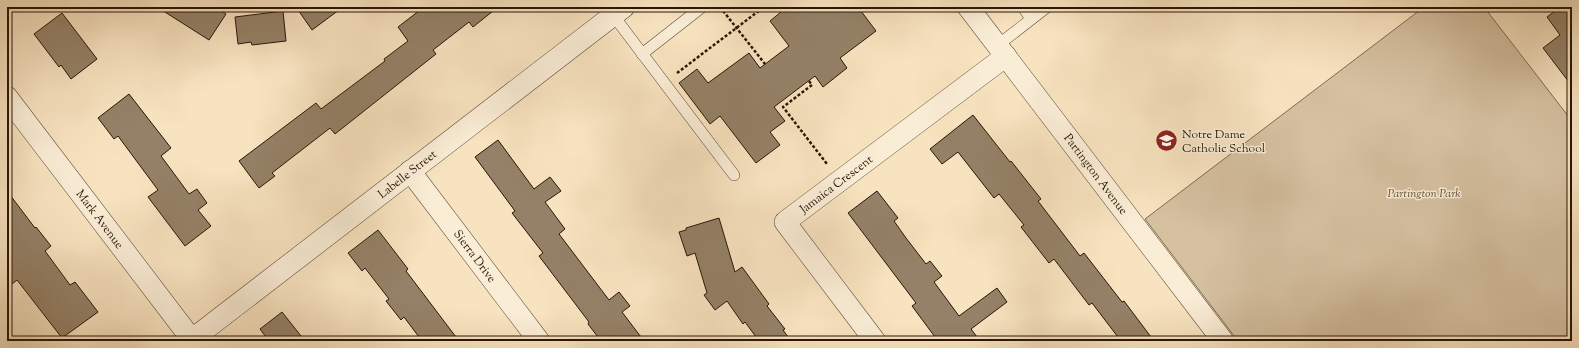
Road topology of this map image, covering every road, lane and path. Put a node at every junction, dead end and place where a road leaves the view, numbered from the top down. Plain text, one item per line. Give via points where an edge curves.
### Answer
1 (702, 7) edge
2 (720, 7) edge
3 (764, 7) edge
4 (968, 7) edge
5 (1023, 7) edge
6 (1047, 7) edge
7 (618, 11) edge
8 (1031, 19) junction
9 (737, 28) junction
10 (1002, 50) junction
11 (642, 54) junction
12 (765, 64) dead end
13 (673, 76) dead end
14 (809, 81) dead end
15 (7, 97) edge
16 (827, 165) dead end
17 (410, 171) junction
18 (734, 174) dead end
19 (191, 340) edge
20 (539, 341) edge
21 (875, 341) edge
22 (1223, 341) edge

1 - 11 lane
2 - 9 path
3 - 9 path
4 - 10 street, Partington Avenue
5 - 8 lane
6 - 8 lane
7 - 11 lane
7 - 17 street, Labelle Street
8 - 10 lane
9 - 12 path
9 - 13 path
10 - 21 street, Jamaica Crescent via 785,222
10 - 22 street, Partington Avenue
11 - 18 lane
14 - 16 path via 812,85 783,107
15 - 19 street, Mark Avenue
17 - 19 street, Labelle Street
17 - 20 street, Sierra Drive

